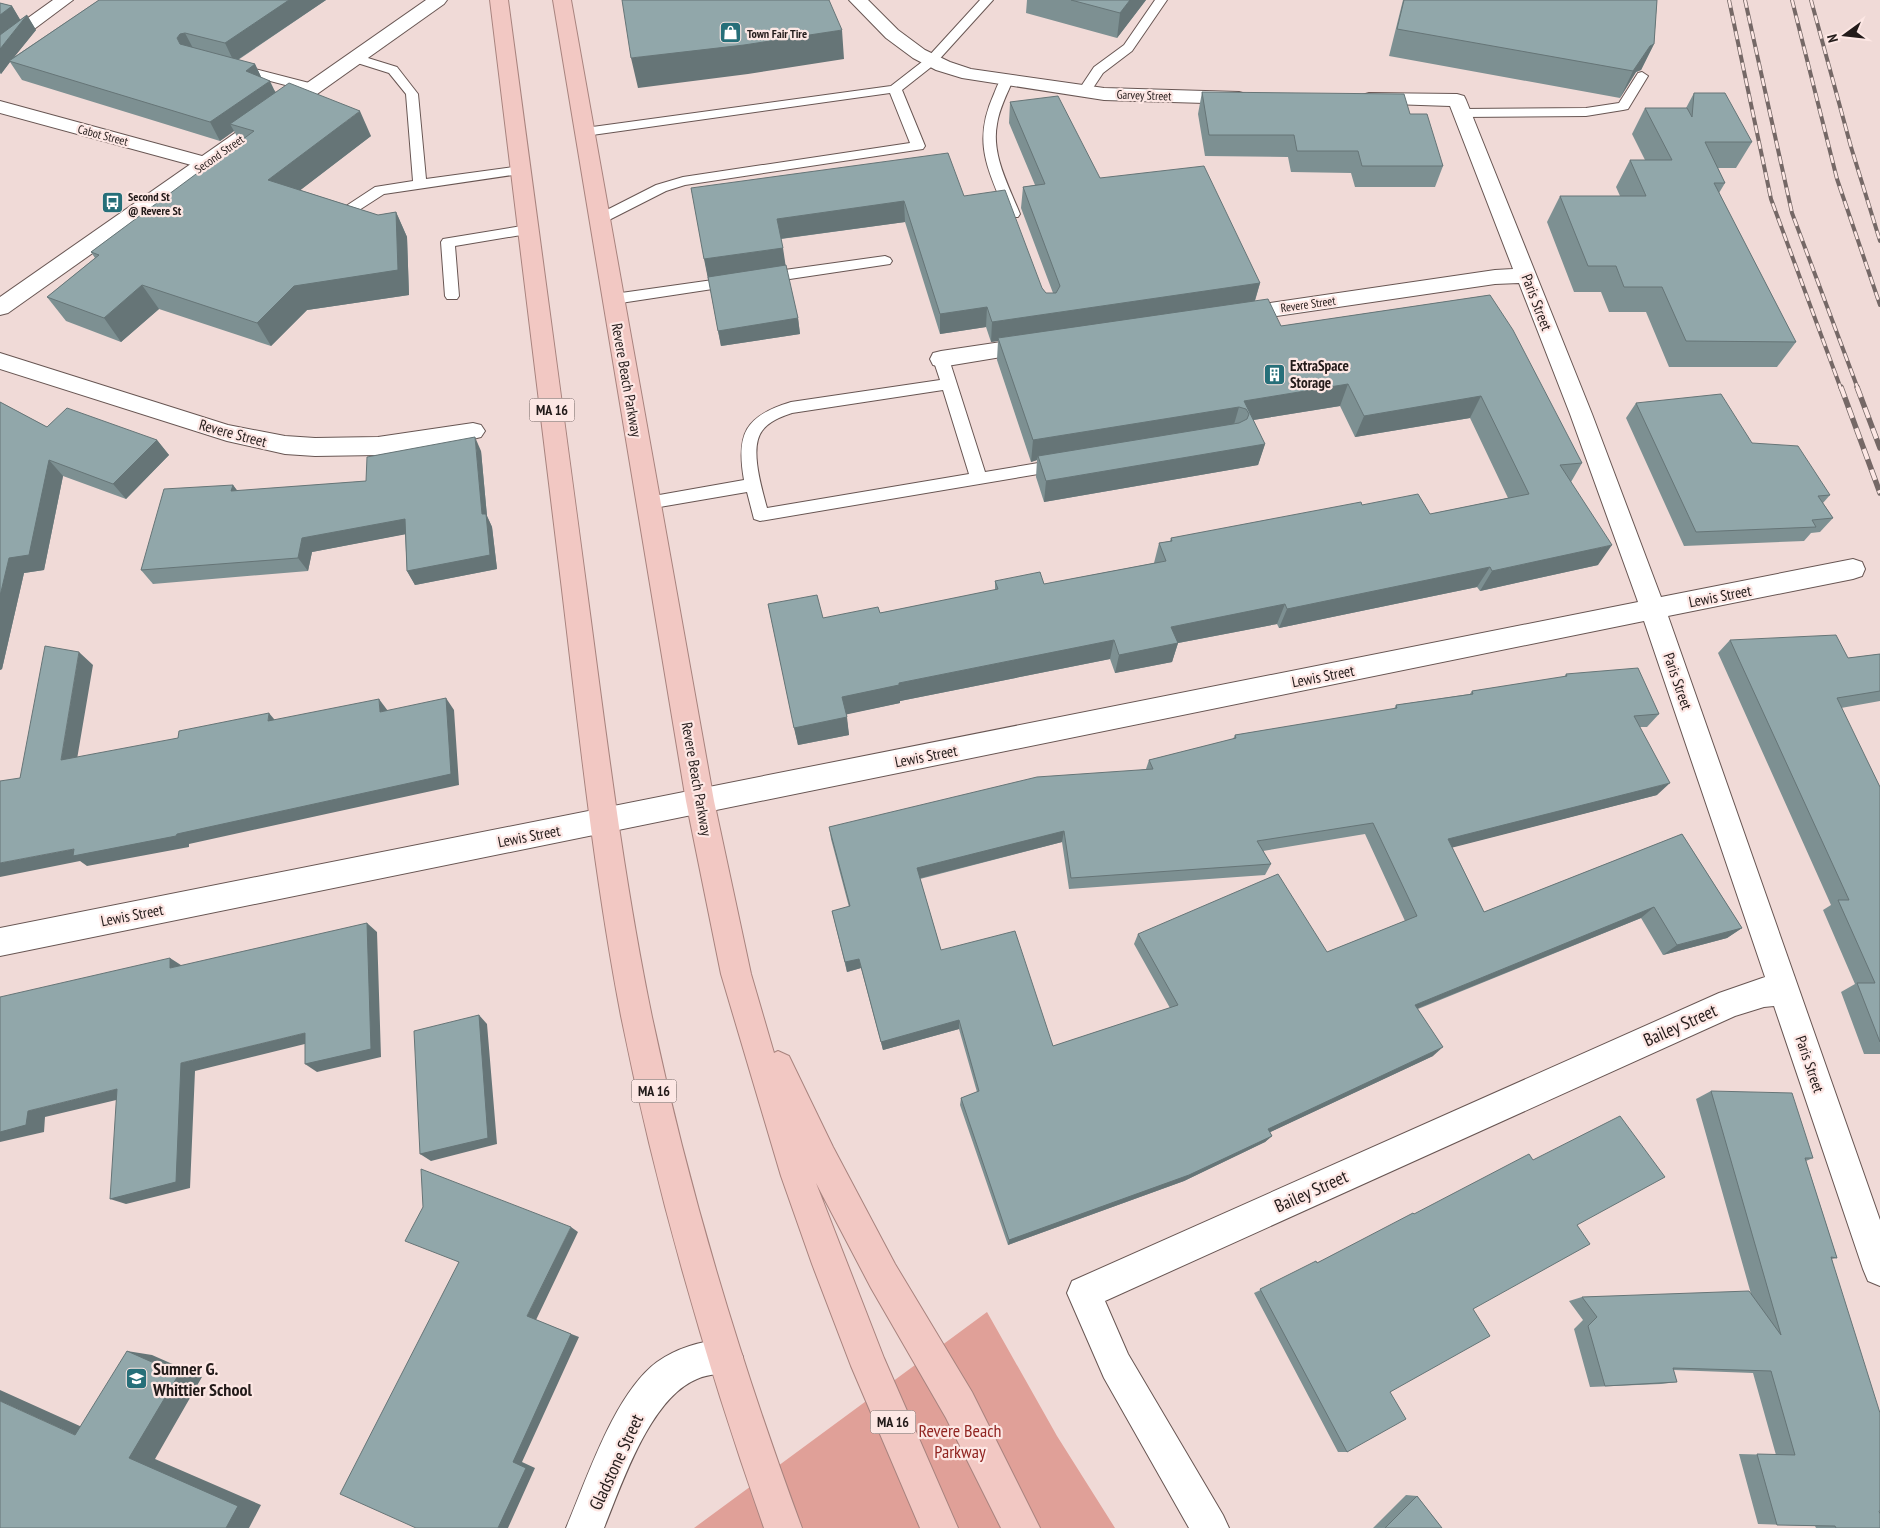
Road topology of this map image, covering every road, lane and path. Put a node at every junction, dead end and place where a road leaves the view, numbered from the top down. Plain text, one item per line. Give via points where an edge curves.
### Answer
1 (64, 0) edge
2 (438, 0) edge
3 (498, 0) edge
4 (562, 0) edge
5 (858, 0) edge
6 (987, 0) edge
7 (1160, 0) edge
8 (0, 46) edge
9 (355, 58) junction
10 (931, 61) junction
11 (222, 65) edge
12 (1642, 76) edge
13 (1007, 80) junction
14 (312, 88) junction
15 (895, 89) junction
16 (1084, 91) junction
17 (1252, 98) edge
18 (1350, 99) edge
19 (0, 106) edge
20 (1459, 106) junction
21 (656, 122) joint
22 (585, 132) junction
23 (206, 163) junction
24 (521, 170) junction
25 (420, 184) junction
26 (348, 211) edge
27 (600, 218) junction
28 (1018, 228) edge
29 (528, 230) junction
30 (885, 261) dead end
31 (1526, 276) junction
32 (452, 296) dead end
33 (614, 299) junction
34 (0, 308) edge
35 (1216, 318) edge
36 (1059, 341) edge
37 (941, 359) joint
38 (0, 361) edge
39 (948, 384) junction
40 (473, 431) dead end
41 (1077, 462) edge
42 (979, 479) junction
43 (753, 485) junction
44 (648, 503) junction
45 (1853, 569) dead end
46 (1653, 609) junction
47 (700, 801) junction
48 (604, 821) junction
49 (0, 942) edge
50 (736, 974) junction
51 (1785, 992) junction
52 (1880, 1269) edge
53 (725, 1357) junction
54 (586, 1528) edge
55 (784, 1528) edge
56 (939, 1528) edge
57 (1021, 1528) edge
58 (1210, 1528) edge

1 - 8 street
2 - 9 street, Second Street
3 - 24 highway, MA 16
4 - 22 highway, Revere Beach Parkway / MA 16
5 - 10 street, Garvey Street via 892,34
6 - 10 lane
7 - 16 lane via 1128,48 1098,70
9 - 14 street, Second Street
9 - 25 lane via 393,70 412,94
10 - 13 street, Garvey Street via 968,74
10 - 15 lane
11 - 14 lane
12 - 20 lane via 1623,106 1604,110
13 - 16 street, Garvey Street
13 - 28 lane via 989,126 990,147
14 - 23 street, Second Street
15 - 21 lane
15 - 27 lane via 918,146 683,181 661,188
16 - 17 street, Garvey Street
18 - 20 street
19 - 23 street, Cabot Street
20 - 31 street, Paris Street
21 - 22 lane
22 - 27 highway, Revere Beach Parkway / MA 16
23 - 34 street, Second Street
24 - 25 lane
24 - 29 highway, MA 16
25 - 26 lane via 380,190
27 - 33 highway, Revere Beach Parkway / MA 16
29 - 32 lane via 448,242
29 - 48 highway, MA 16
30 - 33 lane
31 - 35 street, Revere Street via 1495,277
31 - 46 street, Paris Street
33 - 44 highway, Revere Beach Parkway / MA 16
36 - 37 street
37 - 39 lane
38 - 40 street, Revere Street via 227,433 285,445 323,448 378,446
39 - 42 lane
39 - 43 lane via 791,408 769,415 759,423 749,445
41 - 42 lane
42 - 43 lane via 760,515
43 - 44 lane
44 - 47 highway, Revere Beach Parkway / MA 16
45 - 46 street, Lewis Street
46 - 47 street, Lewis Street
46 - 51 street, Paris Street
47 - 48 street, Lewis Street
47 - 50 highway, Revere Beach Parkway / MA 16
48 - 49 street, Lewis Street
48 - 53 highway, MA 16 via 642,1040 692,1243
50 - 56 highway, Revere Beach Parkway / MA 16 via 788,1149 826,1256
50 - 57 highway via 821,1160 883,1276 959,1406
51 - 52 street, Paris Street
51 - 58 street, Bailey Street via 1764,992 1730,1002 1084,1293 1116,1366
53 - 54 street, Gladstone Street via 686,1364 654,1389 625,1434
53 - 55 highway, MA 16

